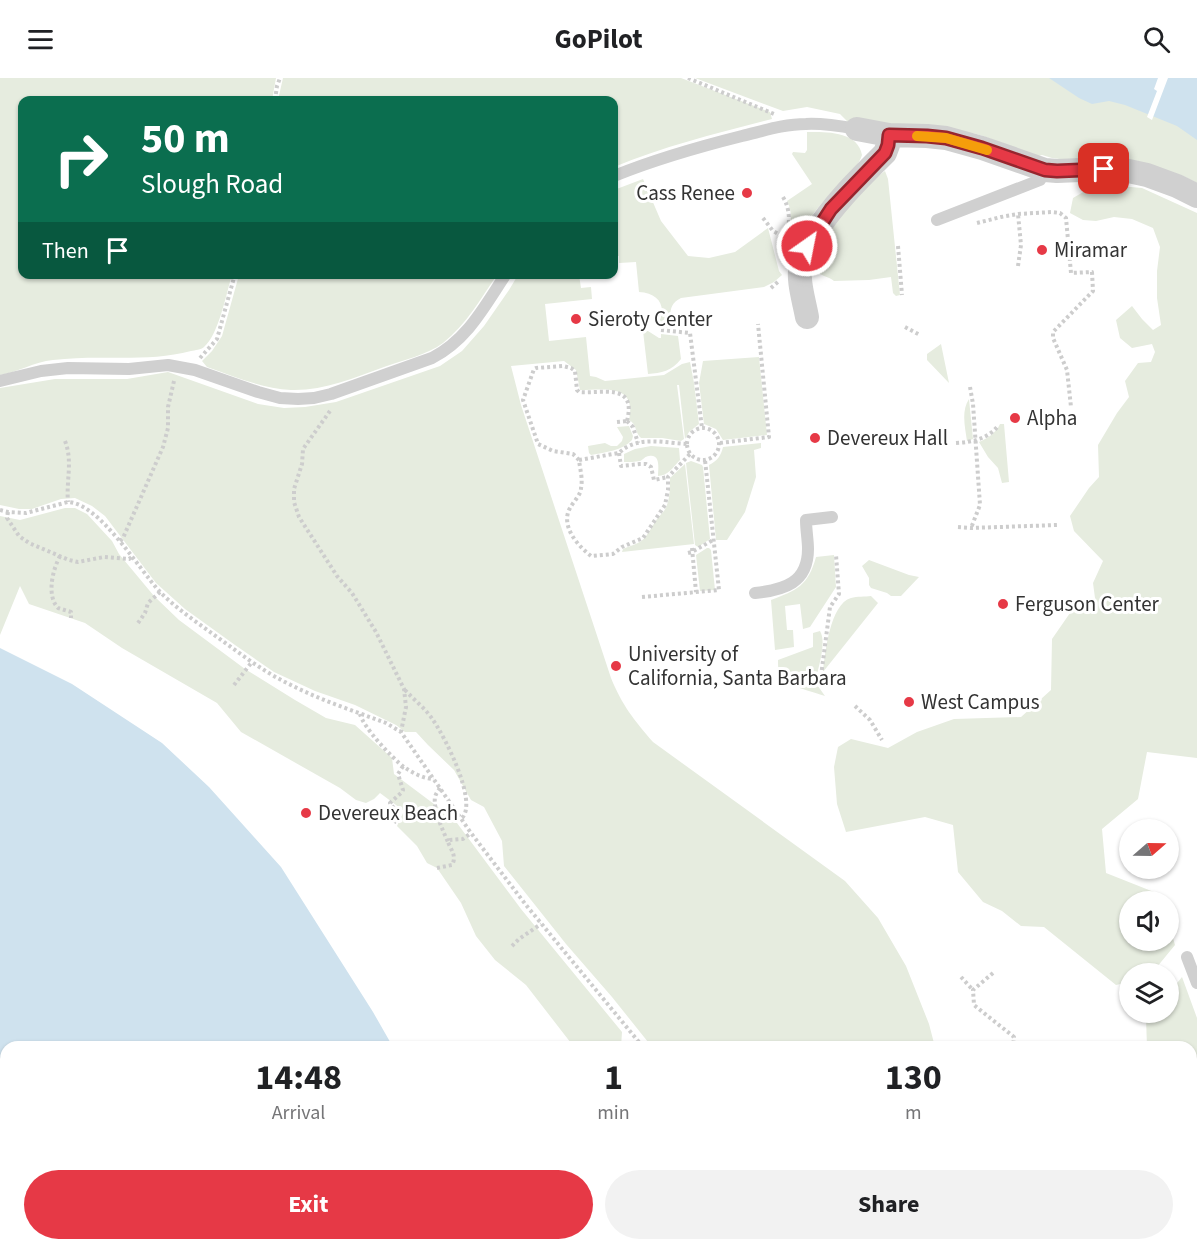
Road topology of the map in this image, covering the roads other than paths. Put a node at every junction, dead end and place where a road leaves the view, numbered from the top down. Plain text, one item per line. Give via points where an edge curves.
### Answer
1 (857, 129) joint
2 (889, 135) junction
3 (1045, 170) junction
4 (618, 174) edge
5 (1197, 196) edge
6 (937, 220) dead end
7 (503, 279) edge
8 (807, 317) dead end
9 (0, 381) edge
10 (832, 517) dead end
11 (755, 593) dead end
12 (1187, 957) dead end
13 (1197, 983) edge

1 - 2 street
1 - 4 lane via 825,124 779,127 687,149
2 - 3 street via 946,138
2 - 8 street via 885,153 831,209 807,246 801,262
3 - 5 street via 1124,170 1147,175
3 - 6 lane via 1040,180
7 - 9 lane via 471,326 442,353 314,398 280,398 168,365 68,368
10 - 11 lane via 806,520 807,557 798,579 772,592
12 - 13 lane

